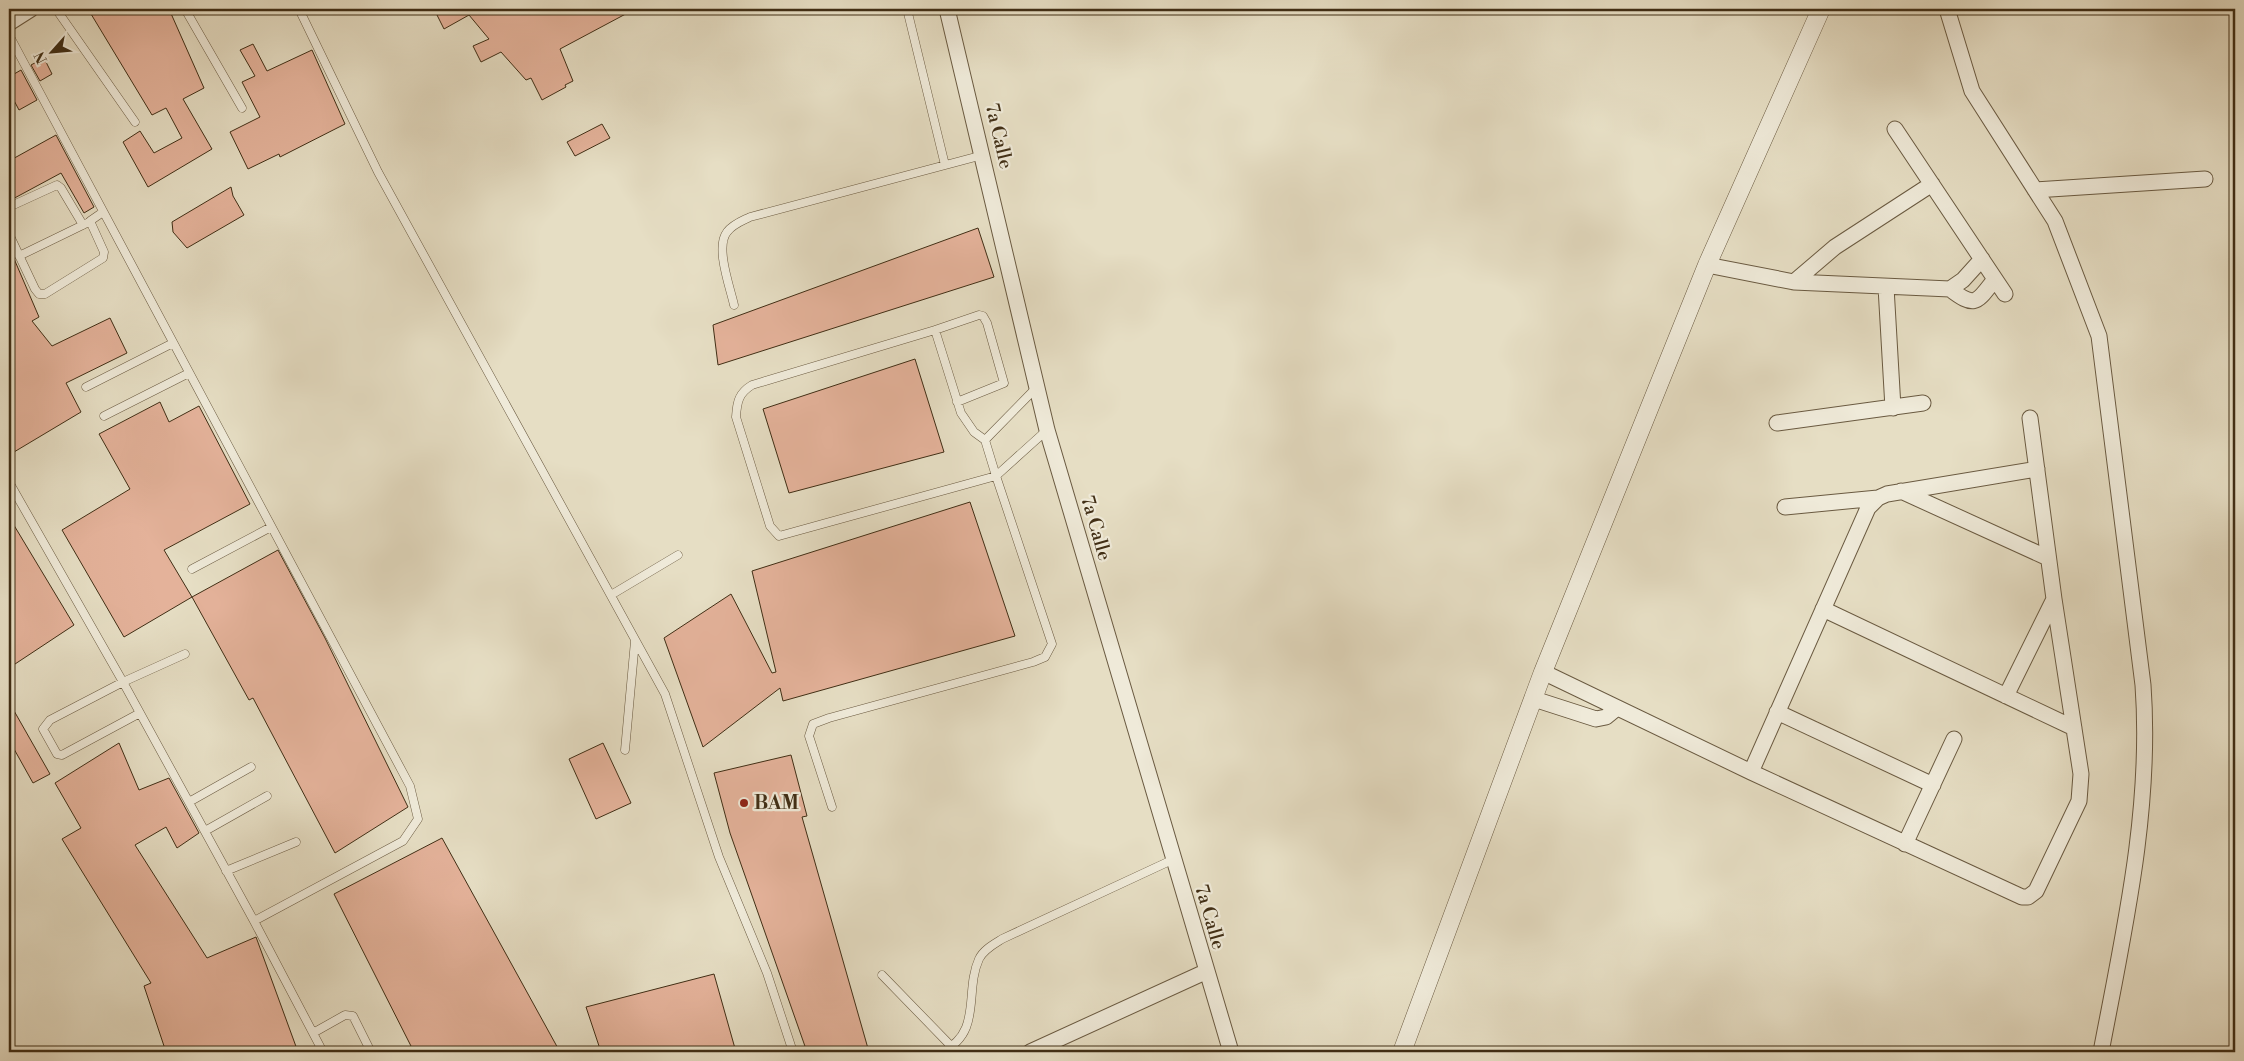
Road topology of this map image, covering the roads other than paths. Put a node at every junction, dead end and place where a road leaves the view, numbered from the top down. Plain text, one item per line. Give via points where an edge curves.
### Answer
1 (31, 9) edge
2 (56, 9) edge
3 (185, 9) edge
4 (299, 9) edge
5 (907, 9) edge
6 (947, 9) edge
7 (1821, 9) edge
8 (1953, 10) edge
9 (9, 23) edge
10 (9, 35) edge
11 (242, 108) dead end
12 (135, 122) dead end
13 (1895, 129) dead end
14 (983, 155) junction
15 (945, 165) junction
16 (2205, 179) dead end
17 (1932, 184) junction
18 (2035, 190) junction
19 (9, 207) edge
20 (104, 212) junction
21 (87, 223) junction
22 (9, 234) edge
23 (19, 256) junction
24 (1982, 260) junction
25 (1707, 265) junction
26 (1995, 279) junction
27 (1794, 282) junction
28 (1886, 287) junction
29 (1950, 289) junction
30 (2005, 294) dead end
31 (734, 305) dead end
32 (935, 330) junction
33 (173, 343) junction
34 (189, 373) junction
35 (1037, 386) junction
36 (86, 387) dead end
37 (958, 402) junction
38 (1923, 403) dead end
39 (1893, 408) junction
40 (104, 416) dead end
41 (2030, 418) dead end
42 (1778, 423) dead end
43 (1047, 430) junction
44 (985, 440) junction
45 (2037, 469) junction
46 (996, 476) junction
47 (10, 487) edge
48 (1901, 491) junction
49 (1878, 498) junction
50 (1785, 507) dead end
51 (271, 527) junction
52 (678, 555) dead end
53 (2048, 558) junction
54 (192, 570) dead end
55 (611, 595) junction
56 (2054, 599) junction
57 (1823, 609) junction
58 (635, 641) junction
59 (185, 654) dead end
60 (1544, 672) junction
61 (123, 682) junction
62 (2006, 696) junction
63 (1534, 699) junction
64 (1617, 708) junction
65 (1777, 712) junction
66 (140, 713) junction
67 (2074, 728) junction
68 (1954, 738) dead end
69 (625, 750) dead end
70 (251, 767) dead end
71 (1751, 772) junction
72 (1933, 785) junction
73 (267, 796) dead end
74 (189, 802) junction
75 (832, 807) dead end
76 (205, 831) junction
77 (296, 842) dead end
78 (1905, 844) junction
79 (1172, 860) junction
80 (226, 871) junction
81 (254, 920) junction
82 (1205, 972) junction
83 (882, 975) dead end
84 (313, 1033) junction
85 (952, 1047) junction
86 (324, 1052) edge
87 (371, 1052) edge
88 (793, 1052) edge
89 (942, 1052) edge
90 (1030, 1052) edge
91 (1231, 1052) edge
92 (1402, 1052) edge
93 (2101, 1052) edge

1 - 9 street
2 - 12 lane
3 - 11 lane
4 - 55 lane via 378,172
5 - 15 lane
6 - 14 street, 7a Calle
7 - 25 street
8 - 18 street via 1972,91
10 - 20 lane
13 - 17 street
14 - 15 lane
14 - 35 street, 7a Calle
15 - 31 lane via 750,217 735,224 726,232 722,243
16 - 18 street
17 - 24 street
17 - 27 street via 1835,247
18 - 93 street via 2055,221 2099,336 2146,724 2134,868
19 - 21 lane via 57,185
20 - 21 lane
20 - 33 lane
21 - 23 lane
21 - 23 lane via 104,252 104,258 45,294 38,294
22 - 23 lane
24 - 26 street
24 - 29 street
25 - 27 street
25 - 60 street
26 - 29 street via 1974,302
26 - 30 street
27 - 28 street
28 - 29 street
28 - 39 street
32 - 37 lane
32 - 37 lane via 979,315 987,323 1004,382
32 - 46 lane via 779,376 742,391 736,417 770,526 779,536 790,534
33 - 34 lane
33 - 36 lane
34 - 40 lane
34 - 51 lane
35 - 43 street, 7a Calle
35 - 44 lane
37 - 44 lane via 961,413 974,432
38 - 39 street
39 - 42 street
41 - 45 street
43 - 46 lane
43 - 79 street, 7a Calle
44 - 46 lane
45 - 48 street
45 - 53 street
46 - 75 lane via 1052,644 1045,657 1033,662 813,724 809,736
47 - 61 lane
48 - 49 street
48 - 53 street
49 - 50 street
49 - 57 street via 1868,508
51 - 54 lane
51 - 81 lane via 410,786 418,819 403,841
52 - 55 lane
53 - 56 street
55 - 58 lane
56 - 62 street
56 - 67 street
57 - 62 street
57 - 65 street
58 - 69 lane
58 - 88 lane via 665,694 719,856 767,973
59 - 61 lane
60 - 63 street
60 - 64 street
61 - 66 lane
61 - 66 lane via 50,720 43,729 57,754 62,755
62 - 67 street
63 - 64 street via 1596,718
63 - 92 street
64 - 71 street
65 - 71 street
65 - 72 street
66 - 74 lane
67 - 78 street via 2081,774 2078,801 2036,891 2028,897
68 - 72 street
70 - 74 lane
71 - 78 street
72 - 78 street
73 - 76 lane
74 - 76 lane
76 - 80 lane
77 - 80 lane
79 - 82 street, 7a Calle
79 - 85 lane via 1002,939 987,949 979,959 969,1020 962,1036
80 - 81 lane
81 - 84 lane
82 - 90 street
82 - 91 street, 7a Calle
83 - 85 lane
84 - 86 lane
84 - 87 lane via 345,1015 352,1016
85 - 89 lane

